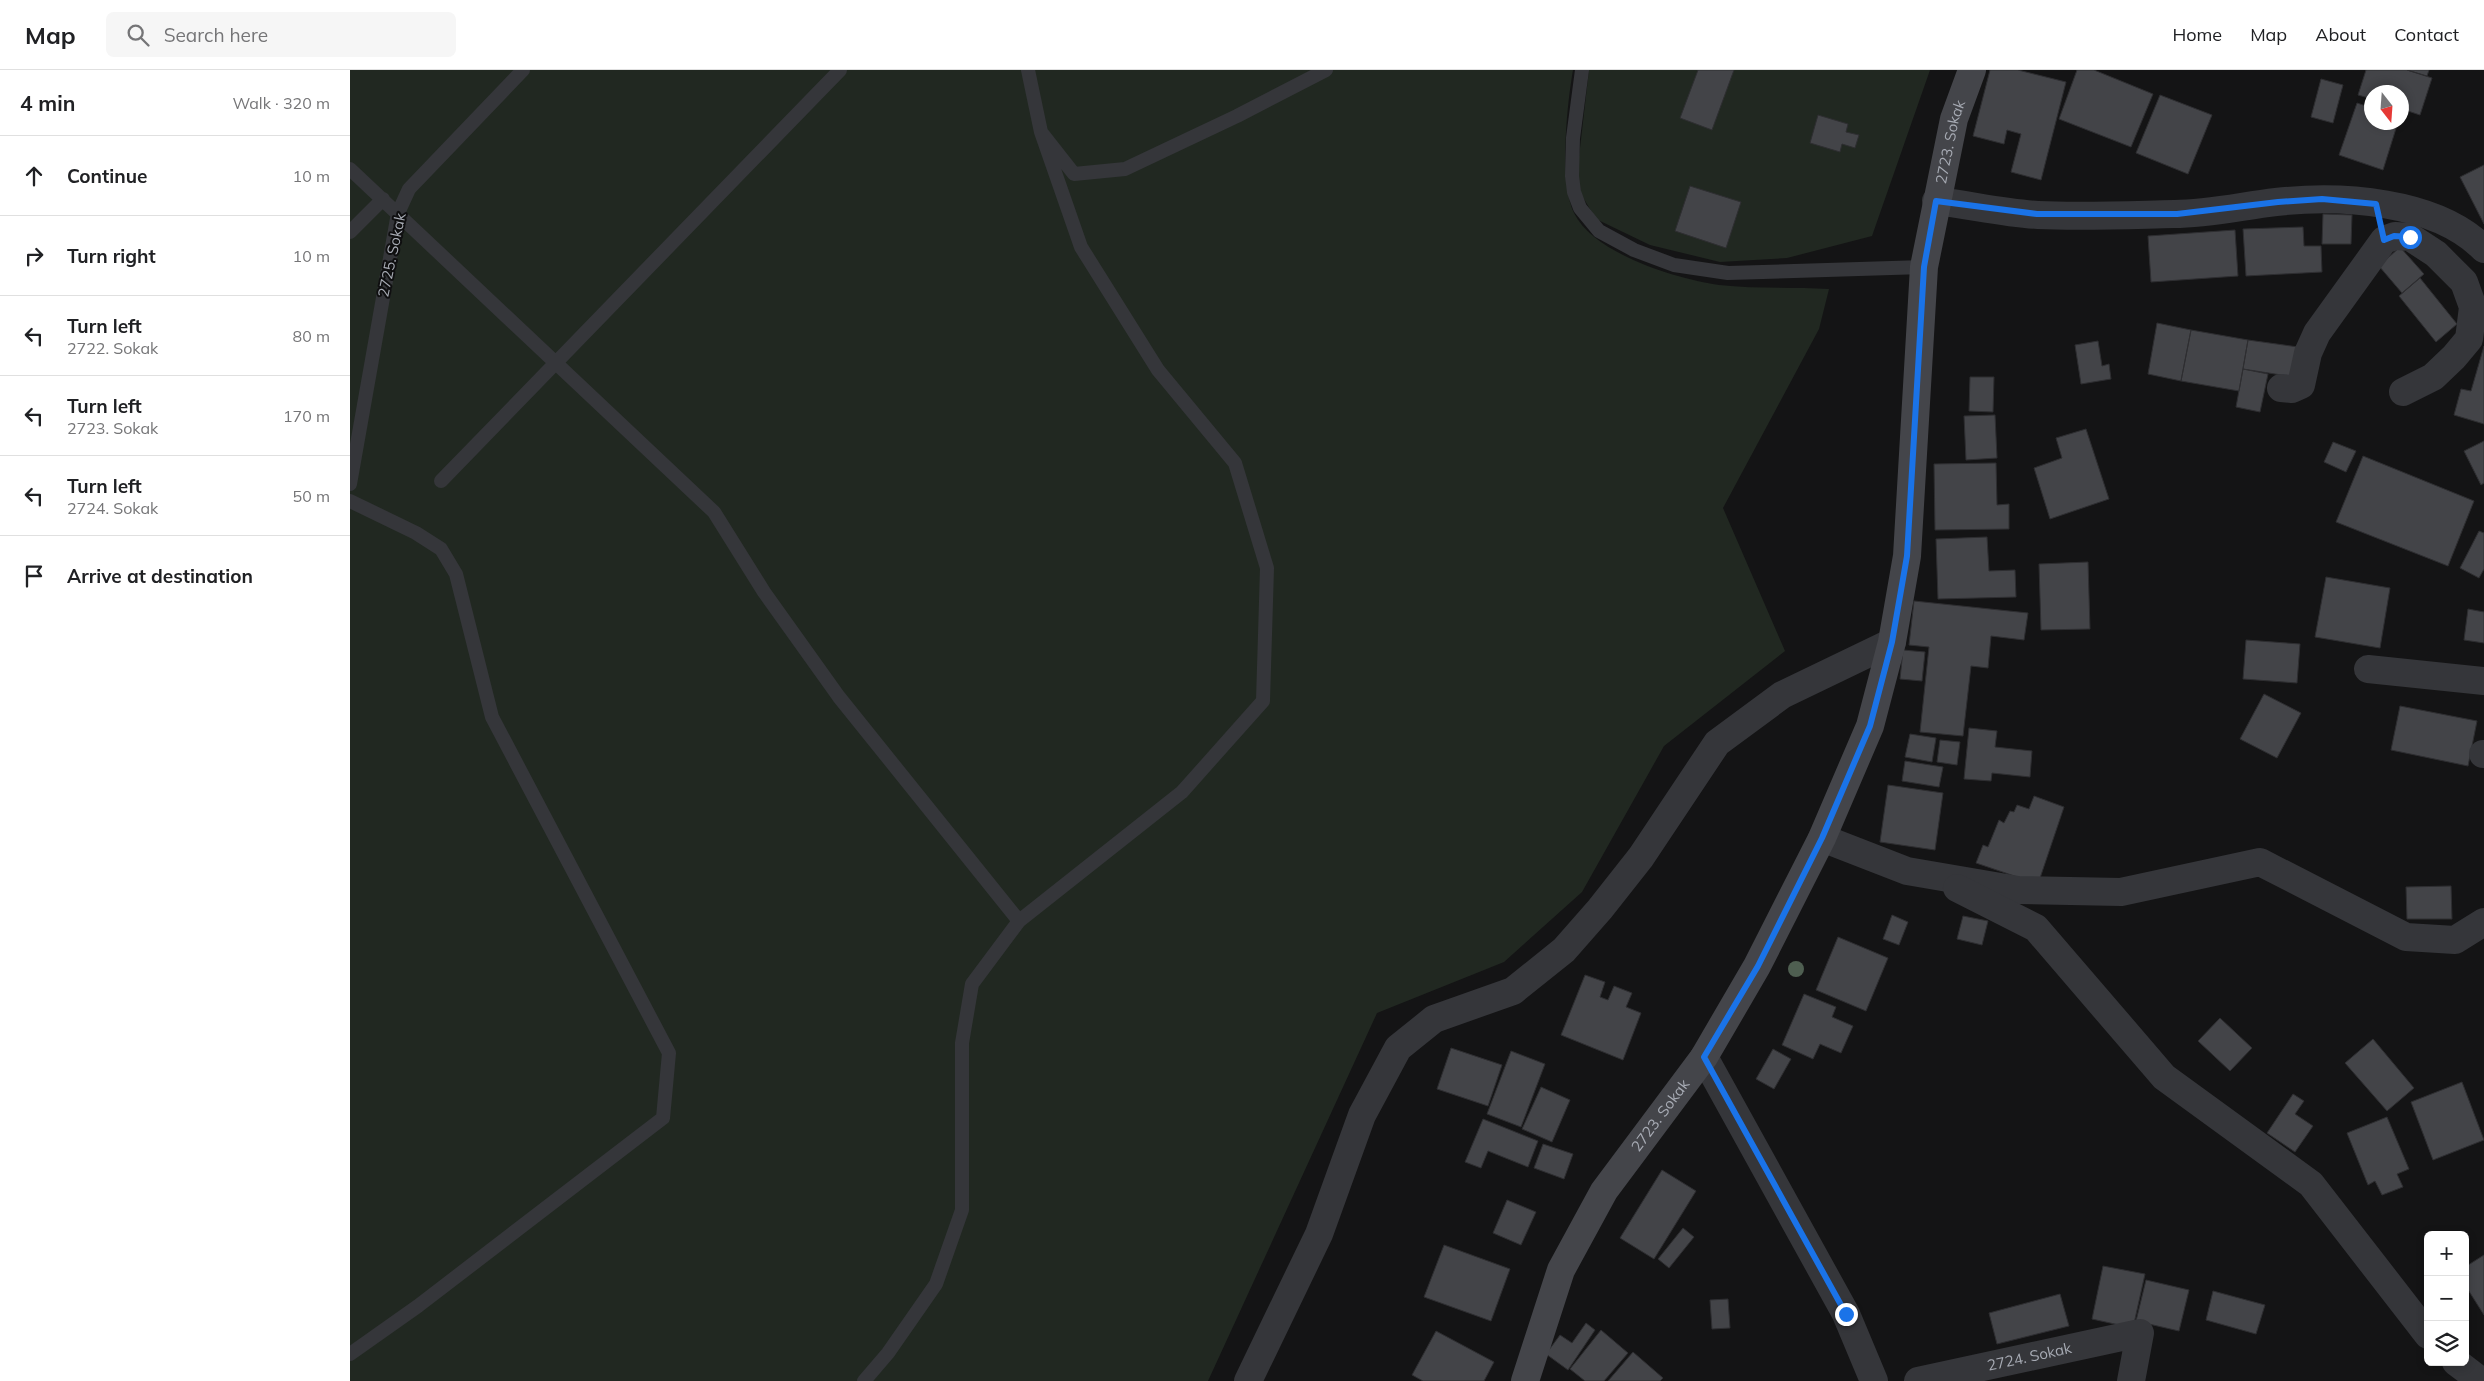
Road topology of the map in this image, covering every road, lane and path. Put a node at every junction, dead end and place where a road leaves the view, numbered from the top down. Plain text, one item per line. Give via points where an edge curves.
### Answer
1 (522, 70) edge
2 (840, 70) edge
3 (1028, 70) edge
4 (1326, 70) edge
5 (1582, 70) edge
6 (1972, 70) edge
7 (1041, 132) junction
8 (350, 169) edge
9 (382, 199) junction
10 (1936, 201) junction
11 (2376, 204) junction
12 (398, 213) junction
13 (350, 232) edge
14 (2384, 240) junction
15 (2484, 249) edge
16 (1924, 267) junction
17 (556, 364) junction
18 (2281, 388) dead end
19 (2403, 392) dead end
20 (441, 481) dead end
21 (350, 484) edge
22 (350, 501) edge
23 (1892, 642) junction
24 (2368, 669) dead end
25 (2484, 680) edge
26 (1822, 838) junction
27 (1928, 874) junction
28 (1019, 920) junction
29 (2484, 922) edge
30 (1704, 1057) junction
31 (2424, 1330) edge
32 (350, 1354) edge
33 (2461, 1366) edge
34 (864, 1381) edge
35 (1248, 1381) edge
36 (1525, 1381) edge
37 (1874, 1381) edge
38 (1918, 1381) edge
39 (2131, 1381) edge
40 (2481, 1381) edge

1 - 12 lane, 2725. Sokak via 409,189
2 - 17 lane
3 - 7 lane
4 - 7 lane via 1125,169 1074,174
5 - 16 lane via 1573,138 1572,176 1580,208 1599,231 1634,250 1674,265 1728,272
6 - 10 street, 2723. Sokak via 1954,120
7 - 28 lane via 1081,247 1158,370 1235,463 1267,577 1262,701 1182,792
8 - 9 lane
9 - 12 lane
9 - 13 lane
10 - 11 street via 2037,214 2177,214 2322,199
10 - 16 street, 2723. Sokak
11 - 14 street
11 - 15 street via 2415,211 2450,225
12 - 17 lane
12 - 21 lane, 2725. Sokak
14 - 18 street via 2317,333 2308,353 2301,385 2292,389
14 - 19 street via 2394,236 2410,237 2436,254 2464,282 2473,306 2469,339 2433,376
16 - 23 street, 2723. Sokak via 1907,556
17 - 20 lane
17 - 28 lane via 714,512 764,592 839,697
22 - 32 lane via 416,532 441,549 456,574 492,717 669,1053 663,1118 418,1306
23 - 26 street, 2723. Sokak via 1870,726
23 - 35 street via 1782,695 1717,743 1641,857 1564,950 1513,991 1434,1019 1398,1048 1362,1115 1319,1234
24 - 25 street
26 - 27 street via 1907,871
26 - 30 street, 2723. Sokak via 1758,966
27 - 29 street via 2018,890 2121,892 2260,862 2406,936 2456,940
27 - 31 street via 2036,928 2164,1077 2311,1184
28 - 34 lane via 972,984 962,1043 962,1210 936,1284 888,1353
30 - 36 street, 2723. Sokak via 1604,1191 1561,1270
30 - 37 street via 1846,1314
33 - 40 street
38 - 39 street, 2724. Sokak via 2140,1333

